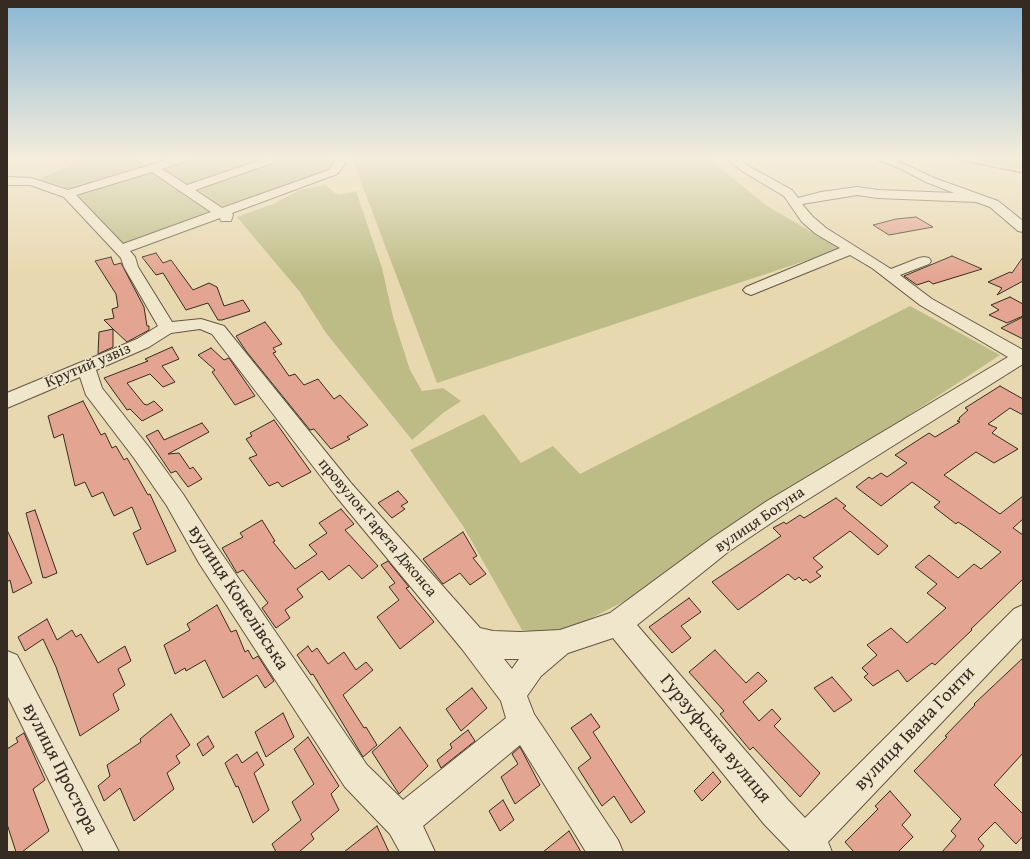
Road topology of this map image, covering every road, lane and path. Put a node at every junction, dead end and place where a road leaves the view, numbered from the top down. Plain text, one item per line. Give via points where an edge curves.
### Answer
1 (71, 197) edge
2 (197, 197) edge
3 (264, 197) edge
4 (791, 197) edge
5 (816, 197) edge
6 (909, 197) edge
7 (965, 197) edge
8 (795, 202) junction
9 (979, 204) junction
10 (1004, 212) junction
11 (221, 213) junction
12 (1023, 213) edge
13 (1023, 228) edge
14 (850, 249) junction
15 (124, 253) junction
16 (924, 261) dead end
17 (890, 274) junction
18 (751, 290) dead end
19 (167, 328) junction
20 (1022, 358) edge
21 (86, 367) junction
22 (7, 401) edge
23 (1023, 618) edge
24 (618, 623) junction
25 (472, 640) junction
26 (560, 643) junction
27 (7, 665) edge
28 (512, 693) junction
29 (523, 723) junction
30 (402, 822) junction
31 (811, 846) edge
32 (102, 852) edge
33 (418, 852) edge
34 (606, 852) edge

1 - 15 street
2 - 11 street
3 - 11 street
4 - 8 street
5 - 8 street
6 - 9 street
7 - 9 street
8 - 14 street via 807,219 820,231
9 - 10 street
10 - 12 street
10 - 13 street
11 - 15 street via 227,215 226,219
14 - 17 street
14 - 18 street
15 - 19 street
16 - 17 street
17 - 20 street via 926,302
19 - 21 street, Крутий узвіз via 144,343
19 - 25 street, провулок Гарета Джонса via 201,324 218,330 343,490
20 - 24 street, вулиця Богуна via 775,508 720,545
21 - 22 street, Крутий узвіз
21 - 30 street, вулиця Конелівська via 93,390 175,500 208,555 356,776
23 - 31 street, вулиця Івана Гонти
24 - 26 street, вулиця Богуна
24 - 31 street, Гурзуфська вулиця via 776,812
25 - 26 street via 520,646
25 - 28 street, провулок Гарета Джонса
26 - 28 street, вулиця Богуна via 531,666
27 - 32 street, вулиця Простора
28 - 29 street, провулок Гарета Джонса
29 - 30 street
29 - 34 street, провулок Гарета Джонса
30 - 33 street, вулиця Конелівська

